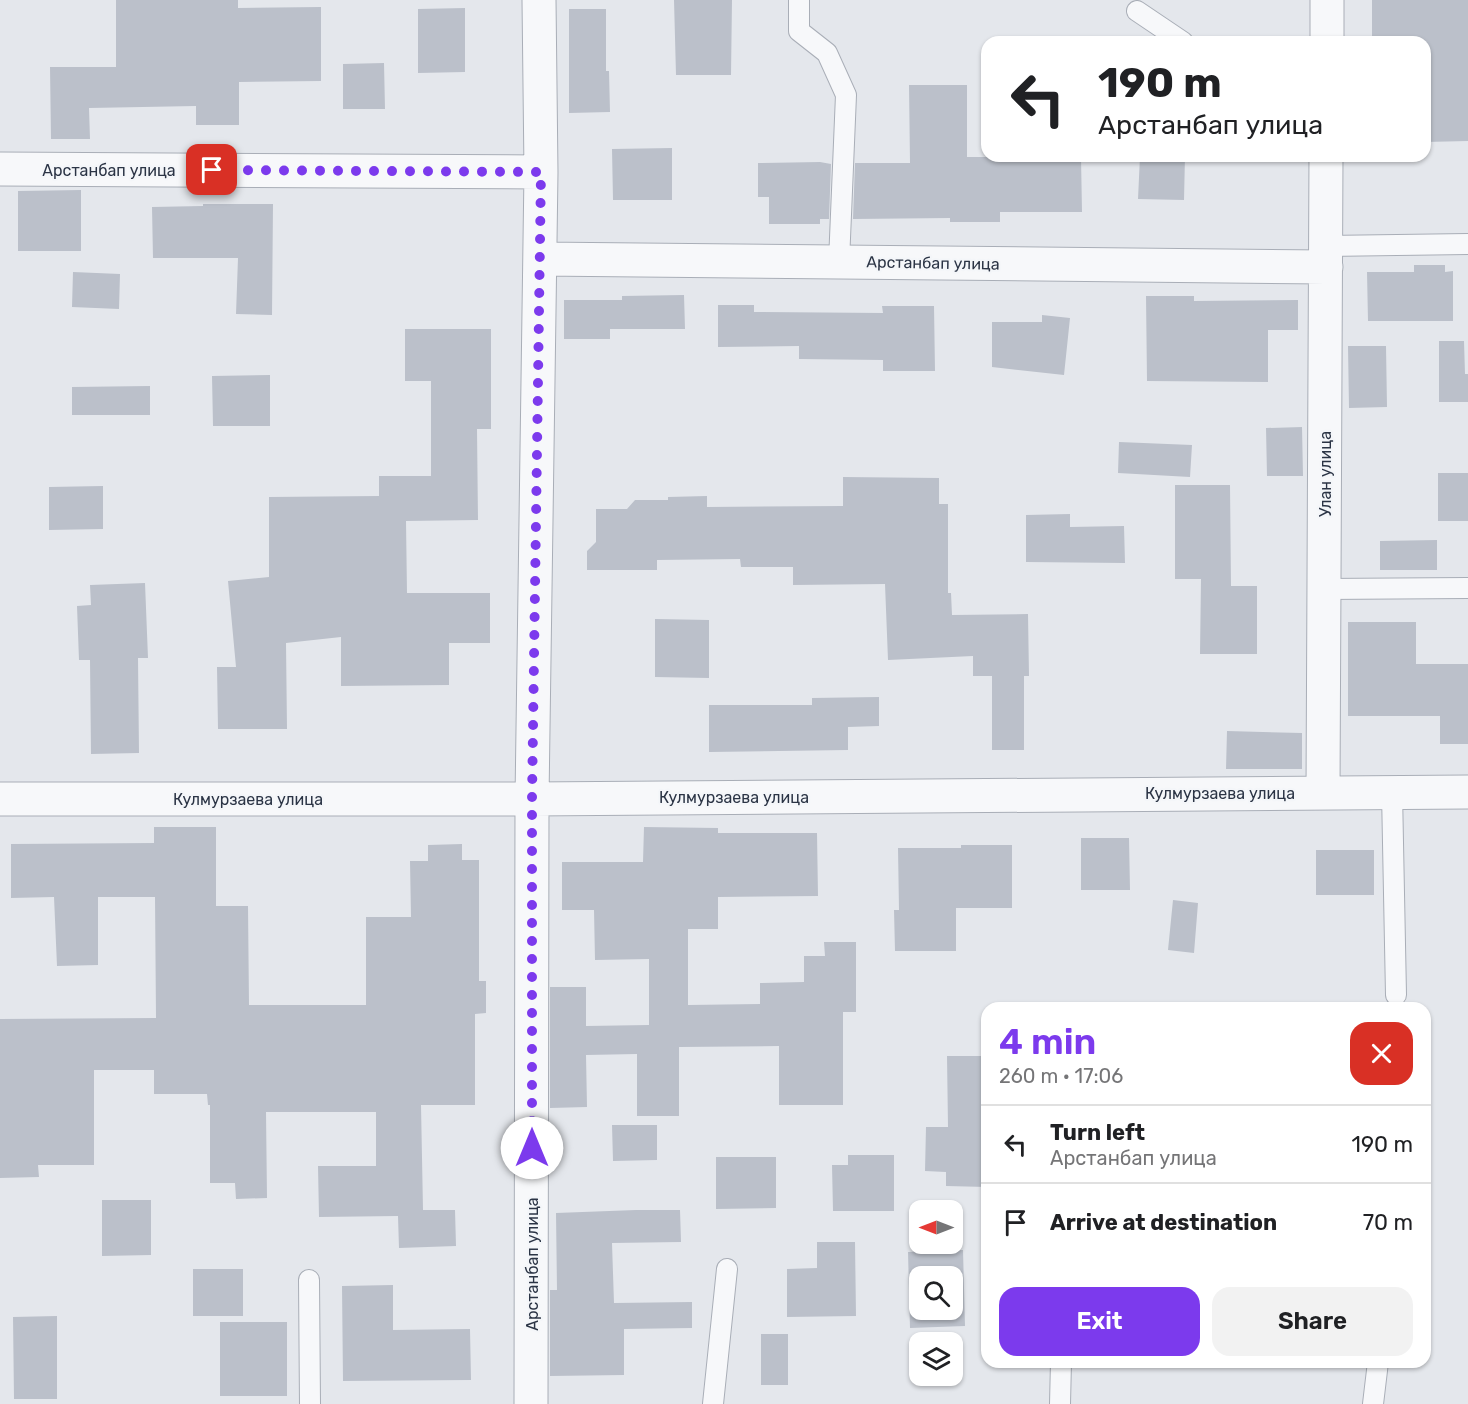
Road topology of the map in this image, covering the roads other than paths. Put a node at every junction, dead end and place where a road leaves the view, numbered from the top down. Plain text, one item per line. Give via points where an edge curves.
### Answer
1 (539, 0) edge
2 (799, 0) edge
3 (1327, 0) edge
4 (1137, 12) dead end
5 (1174, 36) edge
6 (1327, 36) edge
7 (1326, 162) edge
8 (0, 169) edge
9 (541, 172) junction
10 (1468, 244) edge
11 (1326, 256) junction
12 (541, 259) junction
13 (839, 262) junction
14 (1468, 588) edge
15 (1324, 590) junction
16 (1323, 792) junction
17 (1392, 792) junction
18 (1468, 792) edge
19 (0, 799) edge
20 (532, 799) junction
21 (1396, 995) dead end
22 (727, 1269) dead end
23 (309, 1280) dead end
24 (1061, 1368) edge
25 (1377, 1368) edge
26 (310, 1404) edge
27 (531, 1404) edge
28 (713, 1404) edge
29 (1060, 1404) edge
30 (1373, 1404) edge

1 - 9 street, Арстанбап улица
2 - 13 lane via 800,31 828,53 846,95
3 - 6 street
4 - 5 lane
7 - 11 street, Улан улица
8 - 9 street, Арстанбап улица
9 - 12 street, Арстанбап улица
10 - 11 lane
11 - 13 street, Арстанбап улица
11 - 15 street, Улан улица
12 - 13 street, Арстанбап улица
12 - 20 street, Арстанбап улица
14 - 15 lane
15 - 16 street, Улан улица
16 - 17 street, Кулмурзаева улица
16 - 20 street, Кулмурзаева улица
17 - 18 street, Кулмурзаева улица
17 - 21 lane
19 - 20 street, Кулмурзаева улица
20 - 27 street, Арстанбап улица
22 - 28 lane
23 - 26 lane
24 - 29 lane
25 - 30 lane

